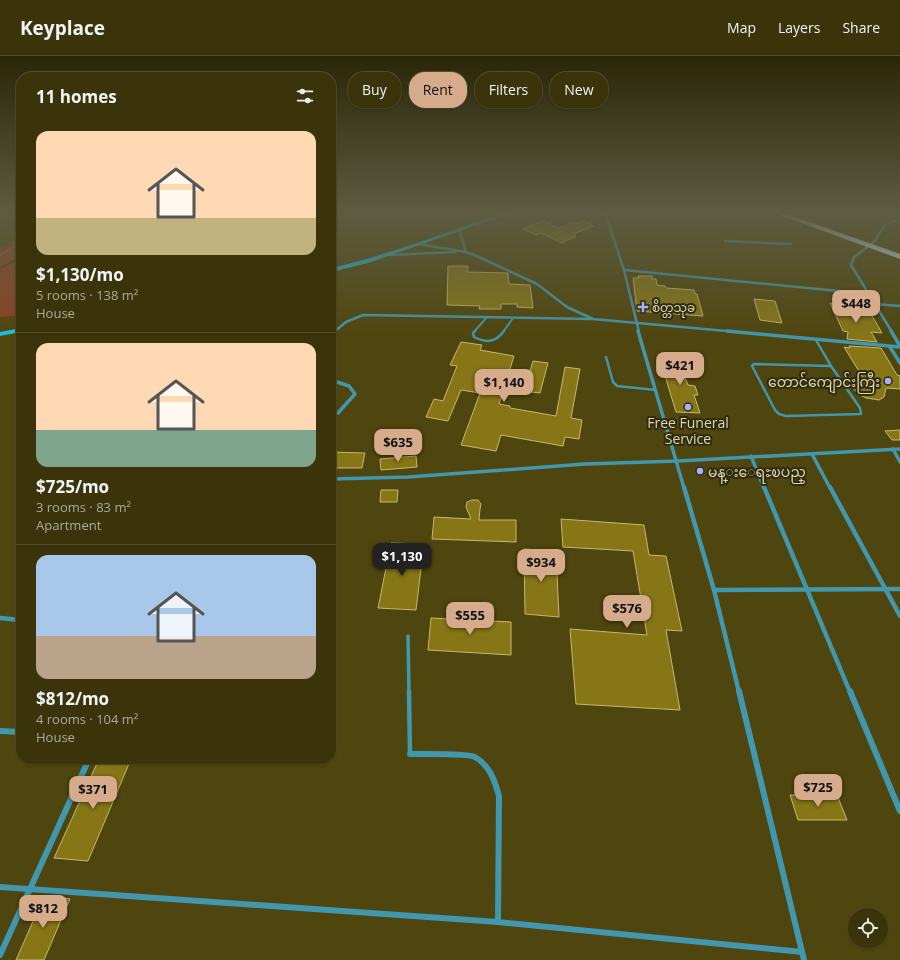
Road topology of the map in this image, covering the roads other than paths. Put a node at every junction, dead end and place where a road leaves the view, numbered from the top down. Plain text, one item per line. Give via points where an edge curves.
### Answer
1 (389, 255) edge
2 (473, 255) edge
3 (619, 255) edge
4 (856, 255) edge
5 (336, 269) edge
6 (624, 270) junction
7 (868, 294) junction
8 (875, 304) junction
9 (900, 306) edge
10 (486, 318) junction
11 (513, 318) junction
12 (593, 319) junction
13 (636, 323) junction
14 (16, 331) edge
15 (336, 331) edge
16 (0, 334) edge
17 (816, 340) junction
18 (890, 347) junction
19 (900, 347) edge
20 (606, 358) dead end
21 (900, 363) edge
22 (831, 366) junction
23 (336, 382) edge
24 (656, 390) junction
25 (338, 413) dead end
26 (893, 449) junction
27 (900, 449) edge
28 (812, 454) junction
29 (751, 456) junction
30 (678, 461) junction
31 (900, 462) edge
32 (336, 479) edge
33 (886, 589) junction
34 (900, 589) edge
35 (714, 590) junction
36 (808, 590) junction
37 (900, 616) edge
38 (0, 618) edge
39 (16, 620) edge
40 (408, 636) dead end
41 (0, 731) edge
42 (16, 732) edge
43 (410, 754) joint
44 (87, 764) edge
45 (900, 811) edge
46 (0, 887) edge
47 (31, 889) junction
48 (498, 922) junction
49 (802, 952) junction
50 (0, 954) edge
51 (804, 960) edge

1 - 5 street
2 - 12 street via 531,281 567,307
3 - 6 street
4 - 7 street via 851,265
6 - 7 street
6 - 13 street
7 - 8 street
8 - 9 street
8 - 19 street
10 - 11 street
10 - 11 lane via 473,333 474,337 484,342 499,339
10 - 15 street via 363,315 346,322
11 - 12 street
12 - 13 street
13 - 17 street
13 - 24 street
14 - 16 street
17 - 18 street
17 - 22 lane
18 - 19 street
18 - 21 street
20 - 24 lane via 613,382 617,386
22 - 22 lane via 758,364 752,366 779,414 858,416 861,414 860,408
23 - 25 street via 351,386 355,391
24 - 30 street
26 - 27 street
26 - 28 street
26 - 31 street
28 - 29 street
28 - 33 street
29 - 30 street
29 - 36 street
30 - 32 street
30 - 35 street
33 - 34 street
33 - 36 street
33 - 37 street
35 - 36 street
35 - 49 street
36 - 45 street
38 - 39 street
40 - 43 lane
41 - 42 street
43 - 48 street via 474,756 495,779 499,796
44 - 47 street
46 - 47 street
47 - 48 street
47 - 50 street
48 - 49 street
49 - 51 street

